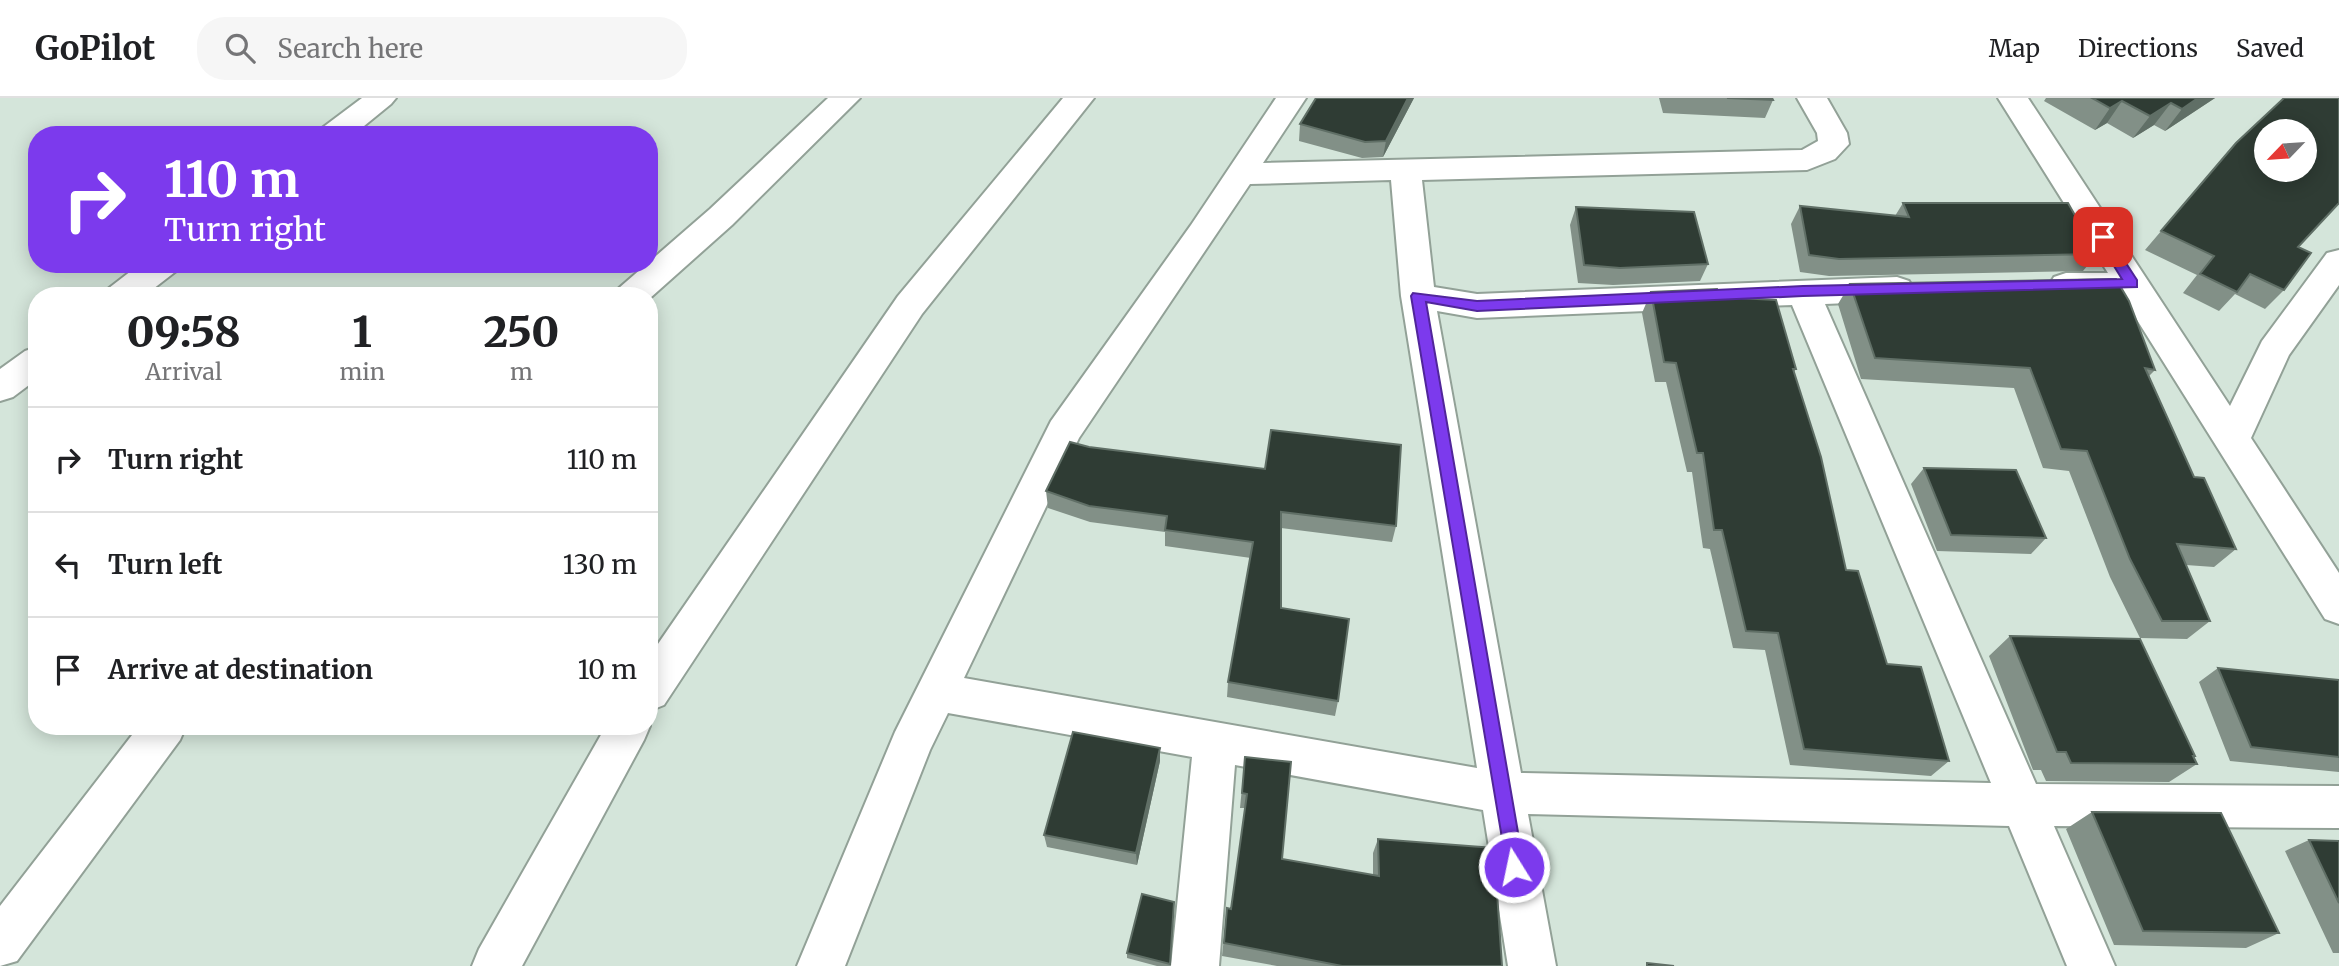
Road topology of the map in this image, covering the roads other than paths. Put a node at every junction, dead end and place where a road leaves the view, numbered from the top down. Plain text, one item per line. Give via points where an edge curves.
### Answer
1 (381, 98) edge
2 (845, 98) edge
3 (1079, 98) edge
4 (1291, 98) edge
5 (1812, 98) edge
6 (2013, 98) edge
7 (345, 126) edge
8 (1406, 170) junction
9 (1241, 174) junction
10 (2339, 261) edge
11 (151, 273) edge
12 (658, 273) edge
13 (658, 273) edge
14 (2132, 284) junction
15 (2036, 286) edge
16 (133, 287) edge
17 (641, 287) edge
18 (1927, 288) edge
19 (1803, 291) junction
20 (1418, 296) junction
21 (28, 367) edge
22 (0, 388) edge
23 (2232, 439) junction
24 (2339, 607) edge
25 (658, 679) edge
26 (936, 692) junction
27 (158, 735) edge
28 (624, 735) edge
29 (1215, 742) junction
30 (1501, 793) junction
31 (2022, 805) junction
32 (2339, 807) edge
33 (0, 944) edge
34 (496, 966) edge
35 (821, 966) edge
36 (1195, 966) edge
37 (1532, 966) edge
38 (2091, 966) edge

1 - 7 street
2 - 13 street
3 - 25 street via 910,305
4 - 9 street
5 - 8 street via 1834,144 1807,160
6 - 14 street
8 - 9 street
8 - 20 street
9 - 26 street via 1064,431
10 - 23 street via 2274,350
11 - 16 street
12 - 17 street
14 - 15 street
14 - 23 street
18 - 19 street
19 - 20 street via 1477,306
19 - 31 street
20 - 30 street
21 - 22 street
23 - 24 street
26 - 29 street
26 - 35 street
27 - 33 street
28 - 34 street
29 - 30 street
29 - 36 street
30 - 31 street
30 - 37 street
31 - 32 street
31 - 38 street

